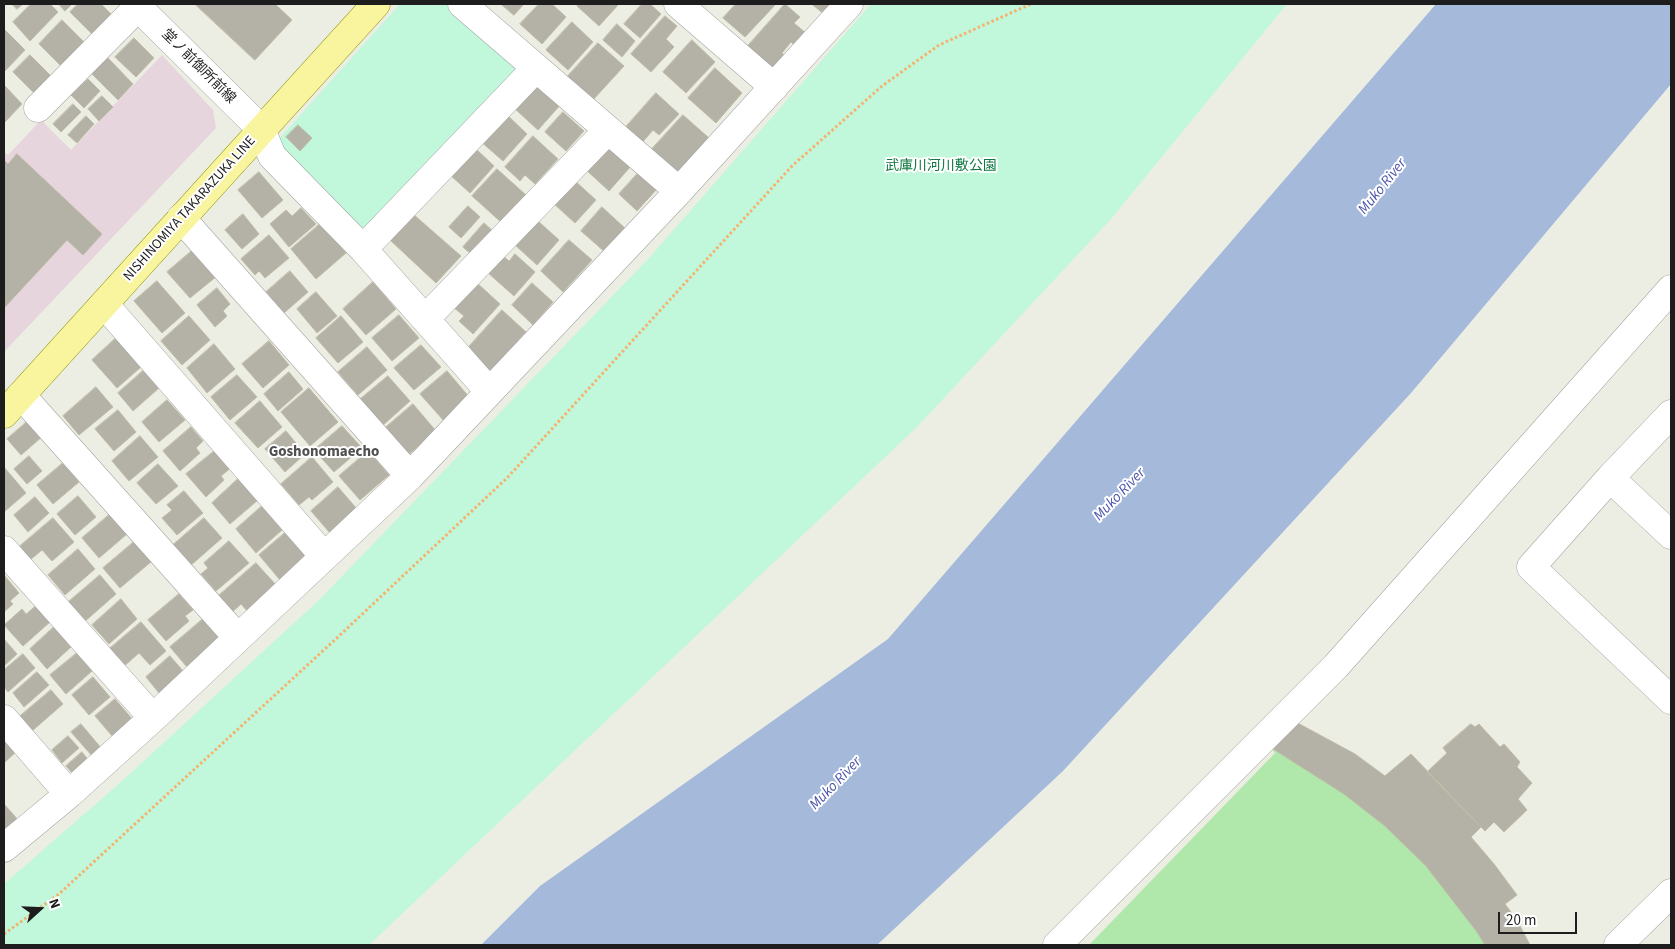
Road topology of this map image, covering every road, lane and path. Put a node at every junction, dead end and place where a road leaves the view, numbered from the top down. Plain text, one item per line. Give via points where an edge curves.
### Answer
1 (376, 4) edge
2 (462, 4) edge
3 (678, 4) edge
4 (849, 4) edge
5 (1032, 4) edge
6 (137, 6) edge
7 (536, 68) junction
8 (774, 87) junction
9 (38, 108) dead end
10 (261, 129) junction
11 (608, 130) junction
12 (679, 191) junction
13 (181, 218) junction
14 (363, 249) junction
15 (1671, 289) edge
16 (104, 304) junction
17 (425, 319) junction
18 (489, 392) junction
19 (12, 404) edge
20 (1671, 414) edge
21 (410, 476) junction
22 (1610, 478) junction
23 (1671, 535) edge
24 (4, 550) edge
25 (324, 556) junction
26 (238, 638) junction
27 (1671, 700) edge
28 (153, 718) junction
29 (4, 719) edge
30 (69, 794) junction
31 (4, 848) edge
32 (1671, 892) edge
33 (4, 934) edge
34 (1057, 945) edge
35 (1618, 945) edge

1 - 10 main road, NISHINOMIYA TAKARAZUKA LINE
2 - 7 street
3 - 8 street
4 - 8 street
5 - 33 path via 939,46 882,86 792,166 507,478 58,894
6 - 9 street
6 - 10 street, 堂ノ前御所前線
7 - 11 street
7 - 14 street
8 - 12 street
10 - 13 main road, NISHINOMIYA TAKARAZUKA LINE
10 - 14 street via 272,156
11 - 12 street
11 - 17 street
12 - 18 street
13 - 16 main road, NISHINOMIYA TAKARAZUKA LINE
13 - 21 street
14 - 17 street
15 - 34 street via 1336,666
16 - 19 main road, NISHINOMIYA TAKARAZUKA LINE
16 - 25 street
17 - 18 street
18 - 21 street
19 - 26 street
20 - 22 street
21 - 25 street
22 - 23 street
22 - 27 street via 1531,568
24 - 28 street
25 - 26 street
26 - 28 street
28 - 30 street
29 - 30 street
30 - 31 street
32 - 35 street

